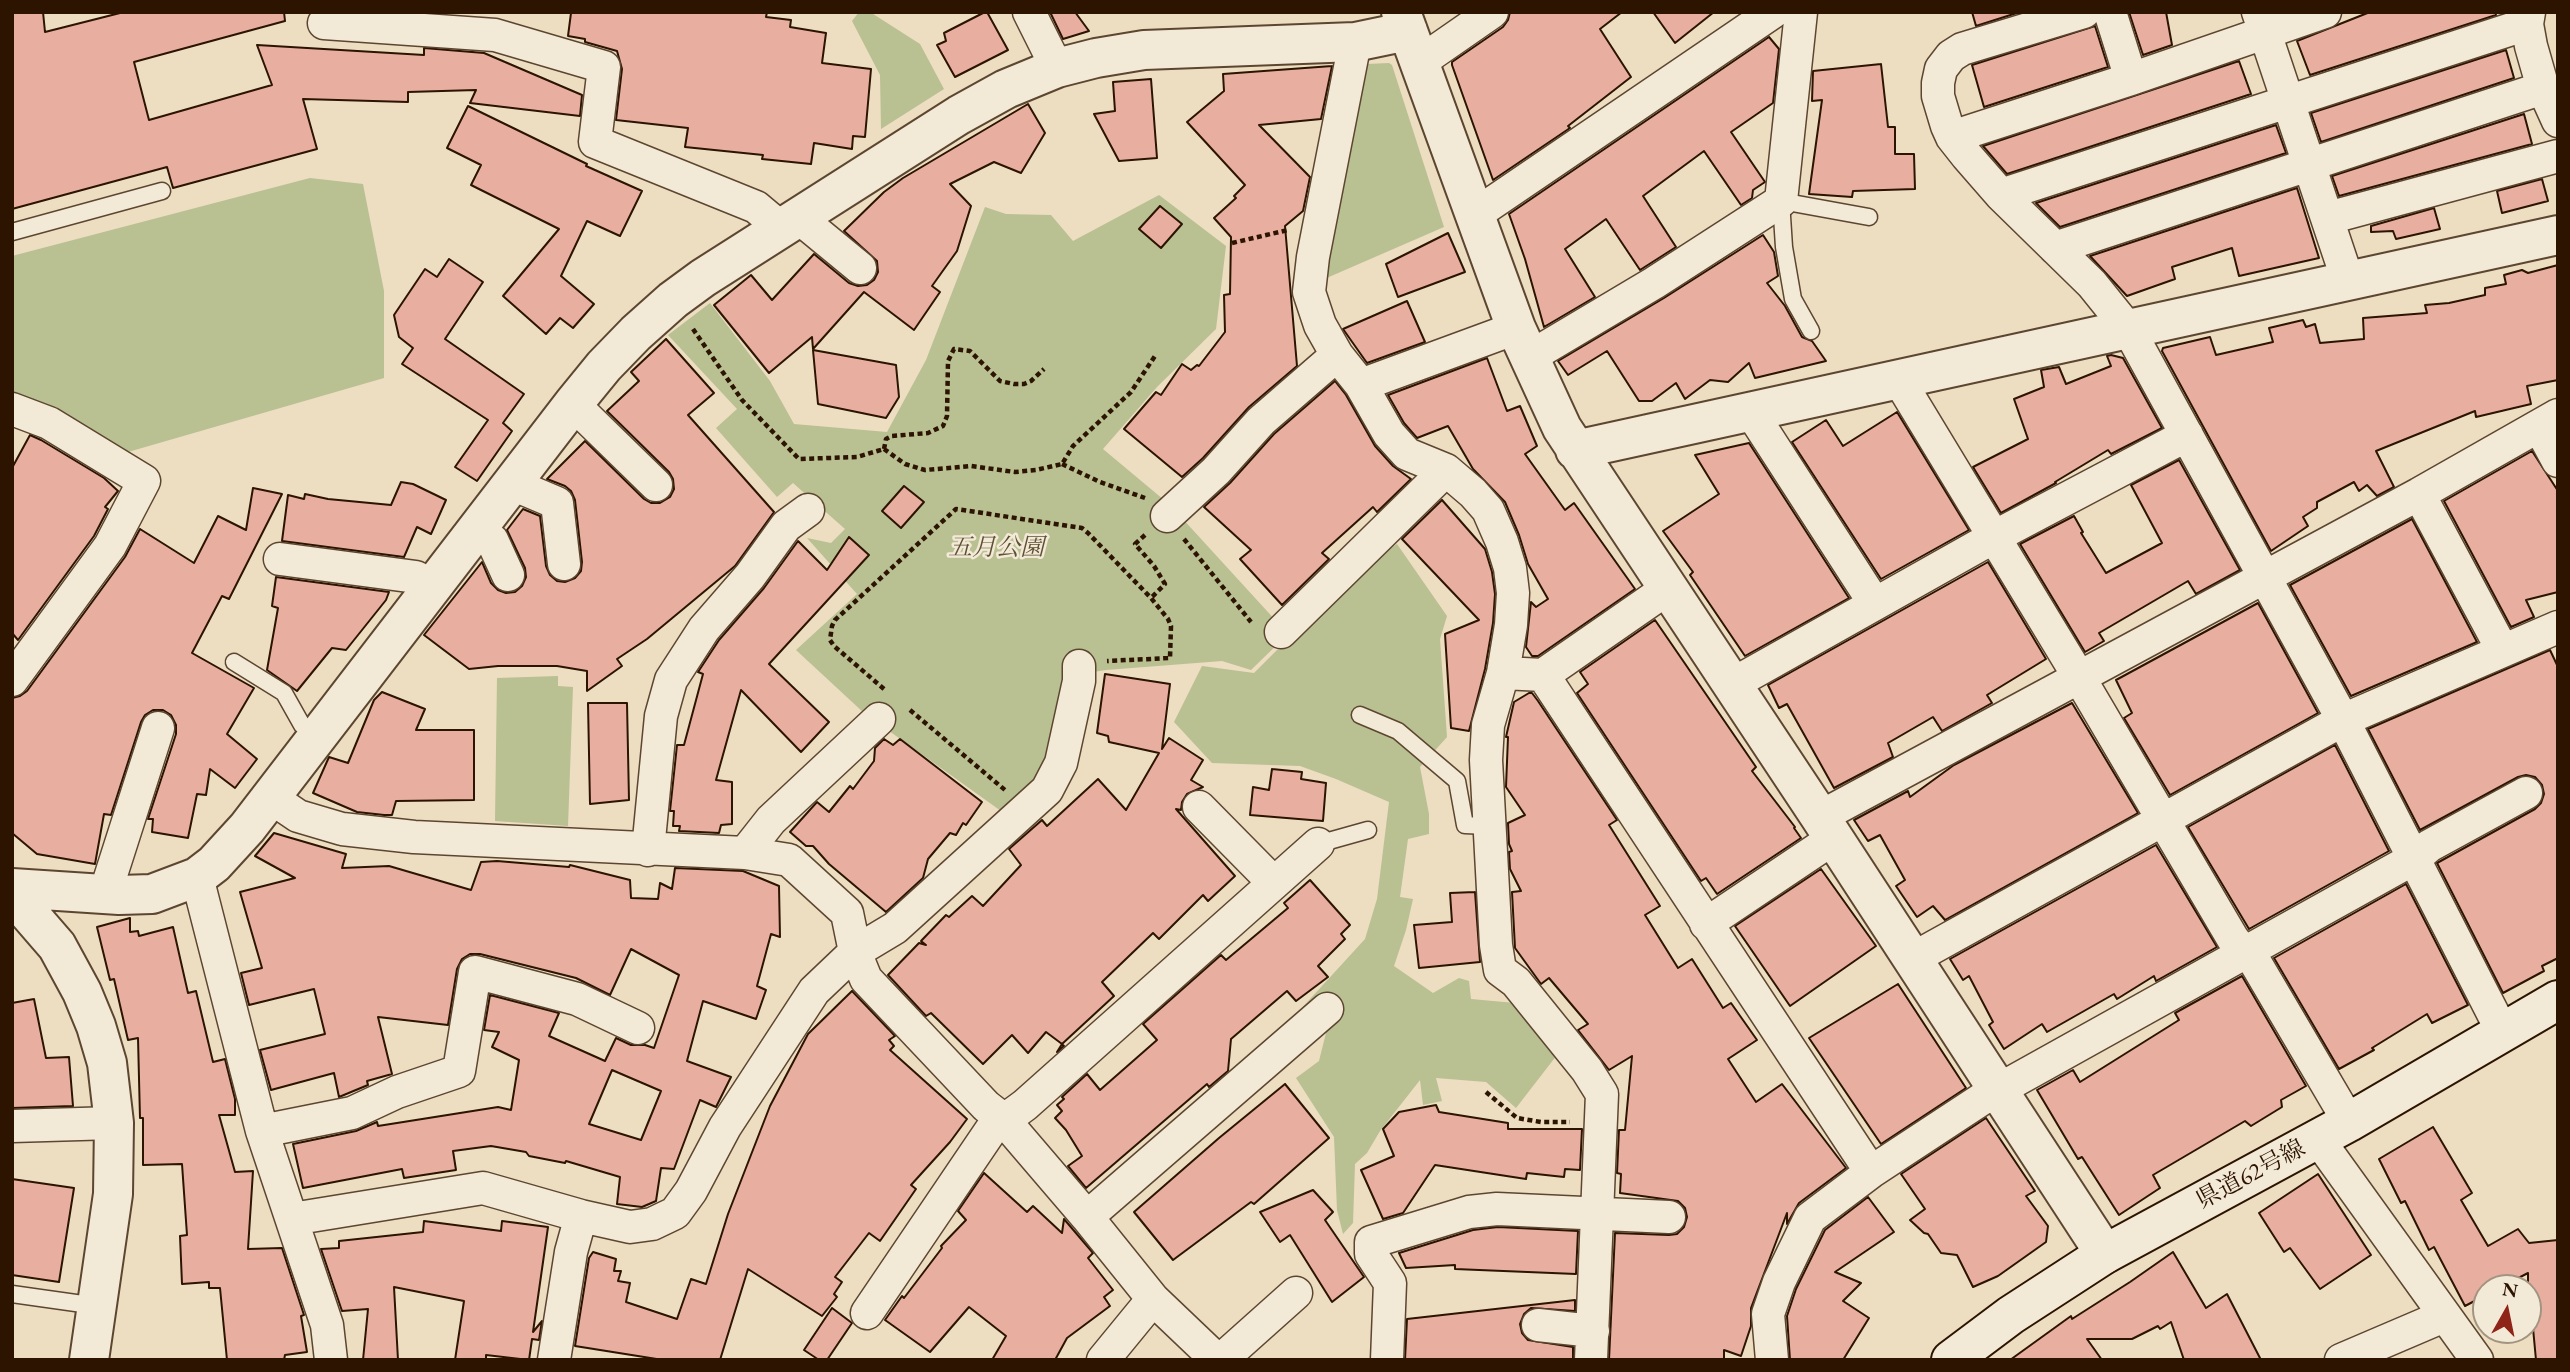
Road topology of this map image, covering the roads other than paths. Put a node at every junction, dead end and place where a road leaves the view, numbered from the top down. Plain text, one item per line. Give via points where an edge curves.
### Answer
1 (1029, 12) edge
2 (1492, 12) edge
3 (1773, 12) edge
4 (1801, 12) edge
5 (2084, 12) edge
6 (2110, 12) edge
7 (2325, 12) edge
8 (2528, 18) edge
9 (324, 23) dead end
10 (2262, 23) edge
11 (496, 24) edge
12 (1410, 35) edge
13 (1355, 42) junction
14 (1057, 68) junction
15 (2131, 79) junction
16 (2543, 88) junction
17 (2288, 101) junction
18 (2558, 121) edge
19 (1952, 137) junction
20 (2558, 156) edge
21 (2309, 163) junction
22 (162, 191) dead end
23 (2001, 195) junction
24 (1781, 201) junction
25 (1476, 214) junction
26 (1869, 217) dead end
27 (2328, 218) junction
28 (790, 222) junction
29 (12, 232) edge
30 (2558, 235) edge
31 (2055, 248) junction
32 (860, 268) dead end
33 (2348, 281) junction
34 (2129, 330) junction
35 (1811, 331) dead end
36 (1522, 343) junction
37 (1337, 355) junction
38 (1899, 380) junction
39 (1361, 385) junction
40 (573, 404) junction
41 (12, 409) edge
42 (1751, 412) junction
43 (2548, 421) edge
44 (2187, 435) junction
45 (1575, 450) junction
46 (2558, 461) edge
47 (1446, 470) junction
48 (512, 484) junction
49 (656, 485) dead end
50 (2419, 494) junction
51 (808, 510) dead end
52 (1157, 525) road end
53 (477, 530) junction
54 (1994, 537) junction
55 (280, 559) dead end
56 (564, 564) dead end
57 (508, 575) dead end
58 (2265, 576) junction
59 (432, 587) junction
60 (1667, 589) junction
61 (1875, 604) junction
62 (2558, 627) edge
63 (1281, 632) road end
64 (2503, 651) junction
65 (234, 662) dead end
66 (1079, 666) road end
67 (1503, 673) junction
68 (1543, 675) junction
69 (2079, 677) junction
70 (12, 680) edge
71 (1731, 685) junction
72 (884, 706) road end
73 (1360, 715) dead end
74 (2343, 720) junction
75 (158, 728) dead end
76 (316, 736) junction
77 (2526, 793) dead end
78 (270, 797) junction
79 (1199, 807) dead end
80 (2164, 820) junction
81 (1489, 826) junction
82 (1827, 828) junction
83 (1368, 830) dead end
84 (1318, 844) joint
85 (649, 850) junction
86 (745, 853) junction
87 (2414, 858) junction
88 (197, 877) junction
89 (1273, 882) junction
90 (12, 888) edge
91 (12, 894) edge
92 (107, 895) junction
93 (1706, 924) junction
94 (855, 952) junction
95 (2243, 952) junction
96 (1912, 959) junction
97 (2558, 1000) edge
98 (1327, 1009) dead end
99 (638, 1028) dead end
100 (2502, 1031) junction
101 (1998, 1090) junction
102 (1004, 1119) junction
103 (114, 1123) junction
104 (12, 1126) edge
105 (2334, 1130) junction
106 (262, 1131) junction
107 (1871, 1172) junction
108 (1598, 1215) junction
109 (581, 1216) junction
110 (1087, 1217) junction
111 (1669, 1217) dead end
112 (292, 1219) junction
113 (2105, 1254) junction
114 (1296, 1293) dead end
115 (12, 1294) edge
116 (1153, 1299) junction
117 (97, 1306) junction
118 (867, 1313) dead end
119 (2444, 1316) junction
120 (1538, 1325) dead end
121 (1592, 1345) edge
122 (89, 1360) edge
123 (331, 1360) edge
124 (554, 1360) edge
125 (1103, 1360) edge
126 (1219, 1360) edge
127 (1387, 1360) edge
128 (1772, 1360) edge
129 (1951, 1360) edge
130 (2342, 1360) edge
131 (2477, 1360) edge

1 - 14 street
2 - 12 street
3 - 25 street
4 - 24 street
5 - 19 street via 1951,56 1938,83
6 - 15 street
7 - 10 street
8 - 16 street
8 - 17 street
9 - 11 street
10 - 15 street
10 - 17 street
11 - 28 street via 604,67 596,142
12 - 13 street
12 - 25 street
13 - 14 street via 1144,50
13 - 37 street via 1309,292
14 - 28 street via 959,115
15 - 19 street
16 - 18 street
16 - 21 street
17 - 21 street
17 - 23 street
19 - 23 street
20 - 27 street
21 - 27 street
21 - 31 street
22 - 29 lane
23 - 31 street
24 - 26 lane
24 - 35 lane via 1793,299
24 - 36 street via 1654,284
25 - 36 street
27 - 33 street
28 - 32 street
28 - 40 street via 673,299 604,366
30 - 33 street
31 - 34 street
33 - 34 street
34 - 38 street
34 - 44 street
36 - 39 street
36 - 45 street
37 - 39 street
37 - 52 street via 1261,421 1216,471
38 - 42 street
38 - 54 street
39 - 47 street via 1389,434 1407,454
40 - 48 street
40 - 49 street
41 - 70 street via 49,423 144,481 110,546
42 - 45 street
42 - 61 street
43 - 46 street
43 - 50 street
44 - 54 street
44 - 58 street
45 - 60 street
47 - 63 street
47 - 67 street via 1488,510 1506,555 1513,593
48 - 53 street
48 - 56 street via 557,503
50 - 58 street
50 - 64 street
51 - 85 street via 786,526 704,629 671,680 661,716
53 - 57 street via 492,540
53 - 59 street
54 - 61 street
54 - 69 street
55 - 59 street via 416,577
58 - 69 street
58 - 74 street
59 - 76 street
60 - 68 street
60 - 71 street
61 - 71 street
62 - 64 street
64 - 74 street
65 - 76 lane via 284,693 302,725
66 - 94 street via 1061,763 1047,790 895,928
67 - 68 street
67 - 81 street via 1489,726
68 - 93 street
69 - 80 street
69 - 82 street
71 - 82 street
72 - 86 street via 771,820
73 - 81 lane via 1398,731 1457,781 1465,825
74 - 80 street
74 - 87 street
75 - 92 street
76 - 78 street
77 - 87 street
78 - 85 street via 298,816 342,829 414,838
78 - 88 street via 230,849
79 - 89 street
80 - 95 street
80 - 96 street
81 - 108 street via 1500,970 1516,982 1602,1094
82 - 93 street
82 - 96 street
83 - 84 lane
84 - 89 street
85 - 86 street
86 - 94 street via 789,860 847,913
87 - 95 street
87 - 100 street
88 - 92 street via 152,894
88 - 106 street
89 - 102 street
90 - 92 street
91 - 103 street via 57,946 82,992 107,1063
93 - 107 street
94 - 102 street via 866,979
94 - 109 street via 814,991 675,1213 652,1224 630,1227
95 - 101 street
95 - 105 street via 2255,962
96 - 101 street
97 - 100 street, 県道62号線
98 - 110 street
99 - 106 street via 577,999 475,972 459,1071 352,1113
100 - 105 street, 県道62号線
101 - 107 street
101 - 113 street
102 - 110 street
102 - 118 street via 991,1130
103 - 104 street
103 - 117 street via 113,1194
105 - 113 street, 県道62号線
105 - 119 street
106 - 112 street
107 - 128 street via 1810,1218 1768,1314
108 - 111 street
108 - 121 street
108 - 127 street via 1497,1209 1469,1212 1371,1242 1371,1254 1390,1283
109 - 112 street via 483,1188
109 - 124 street
110 - 116 street
112 - 123 street via 327,1325
113 - 129 street, 県道62号線
114 - 126 street
115 - 117 lane
116 - 125 street
116 - 126 street
117 - 122 street
119 - 130 street
119 - 131 street
120 - 121 street

